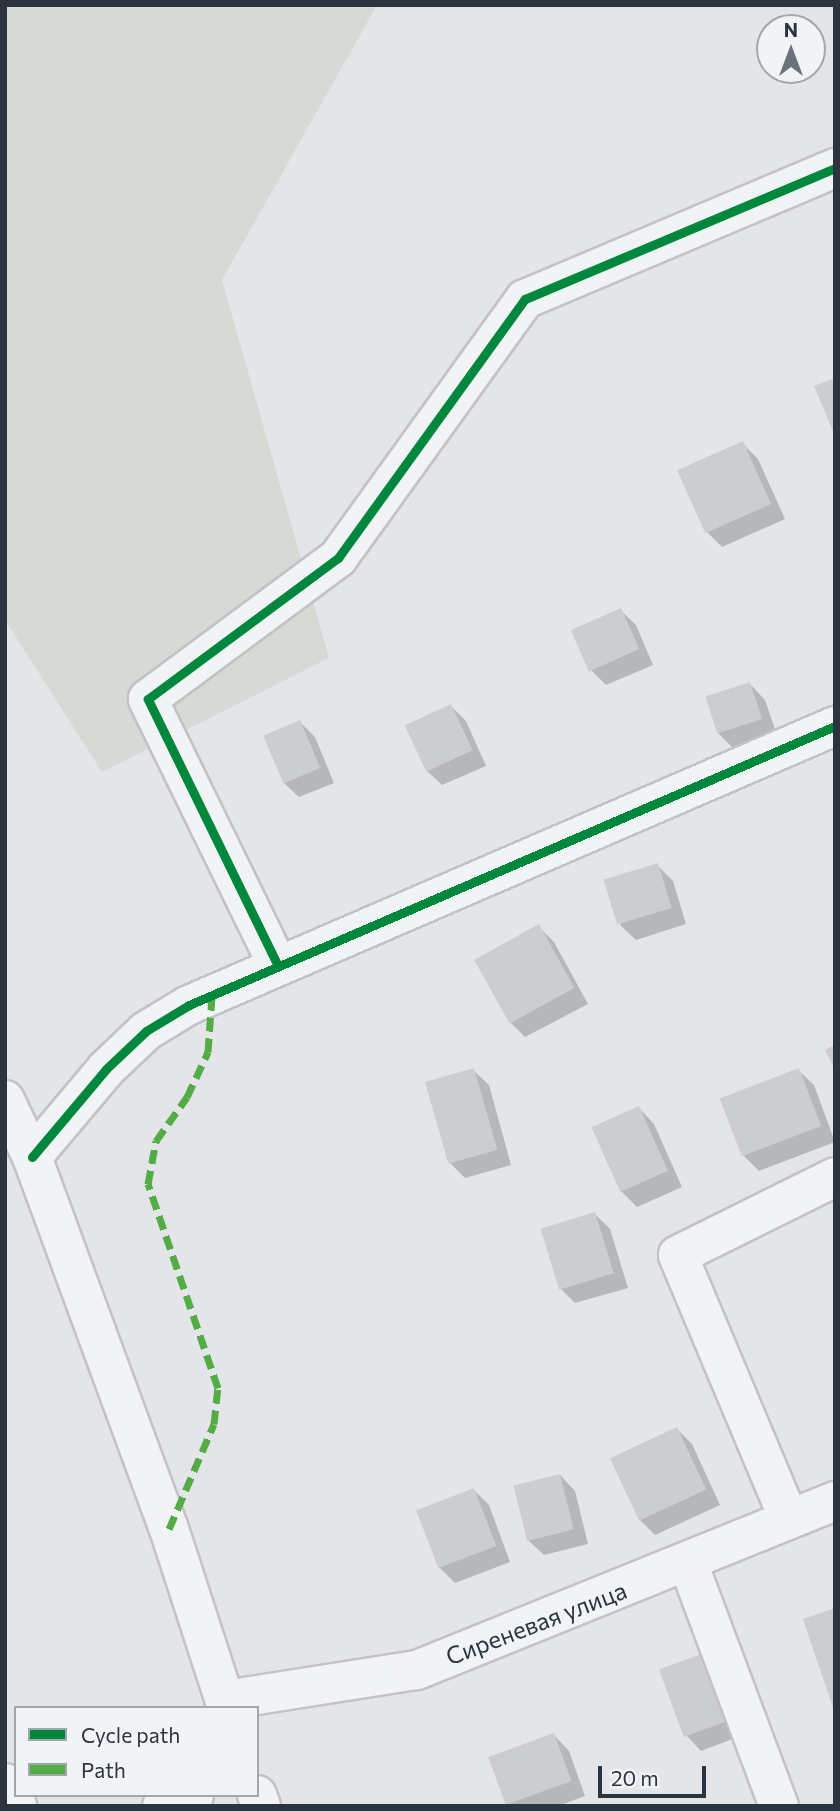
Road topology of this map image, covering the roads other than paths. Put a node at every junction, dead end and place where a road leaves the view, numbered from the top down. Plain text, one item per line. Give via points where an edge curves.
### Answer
1 (835, 168) edge
2 (835, 726) edge
3 (278, 966) junction
4 (5, 1100) edge
5 (32, 1157) junction
6 (835, 1177) edge
7 (835, 1501) edge
8 (788, 1517) junction
9 (688, 1563) junction
10 (226, 1704) edge
11 (5, 1783) edge
12 (188, 1797) edge
13 (17, 1806) edge
14 (162, 1806) edge
15 (779, 1806) edge

1 - 3 street via 525,299 338,558 148,699
2 - 3 street via 547,847 410,913
3 - 5 street via 189,1005 146,1031 106,1069
4 - 5 street
5 - 10 street via 169,1529
6 - 8 street via 678,1255
7 - 8 street, Сиреневая улица
8 - 9 street, Сиреневая улица
9 - 10 street, Сиреневая улица via 417,1670
9 - 15 street
11 - 13 street
12 - 14 street

